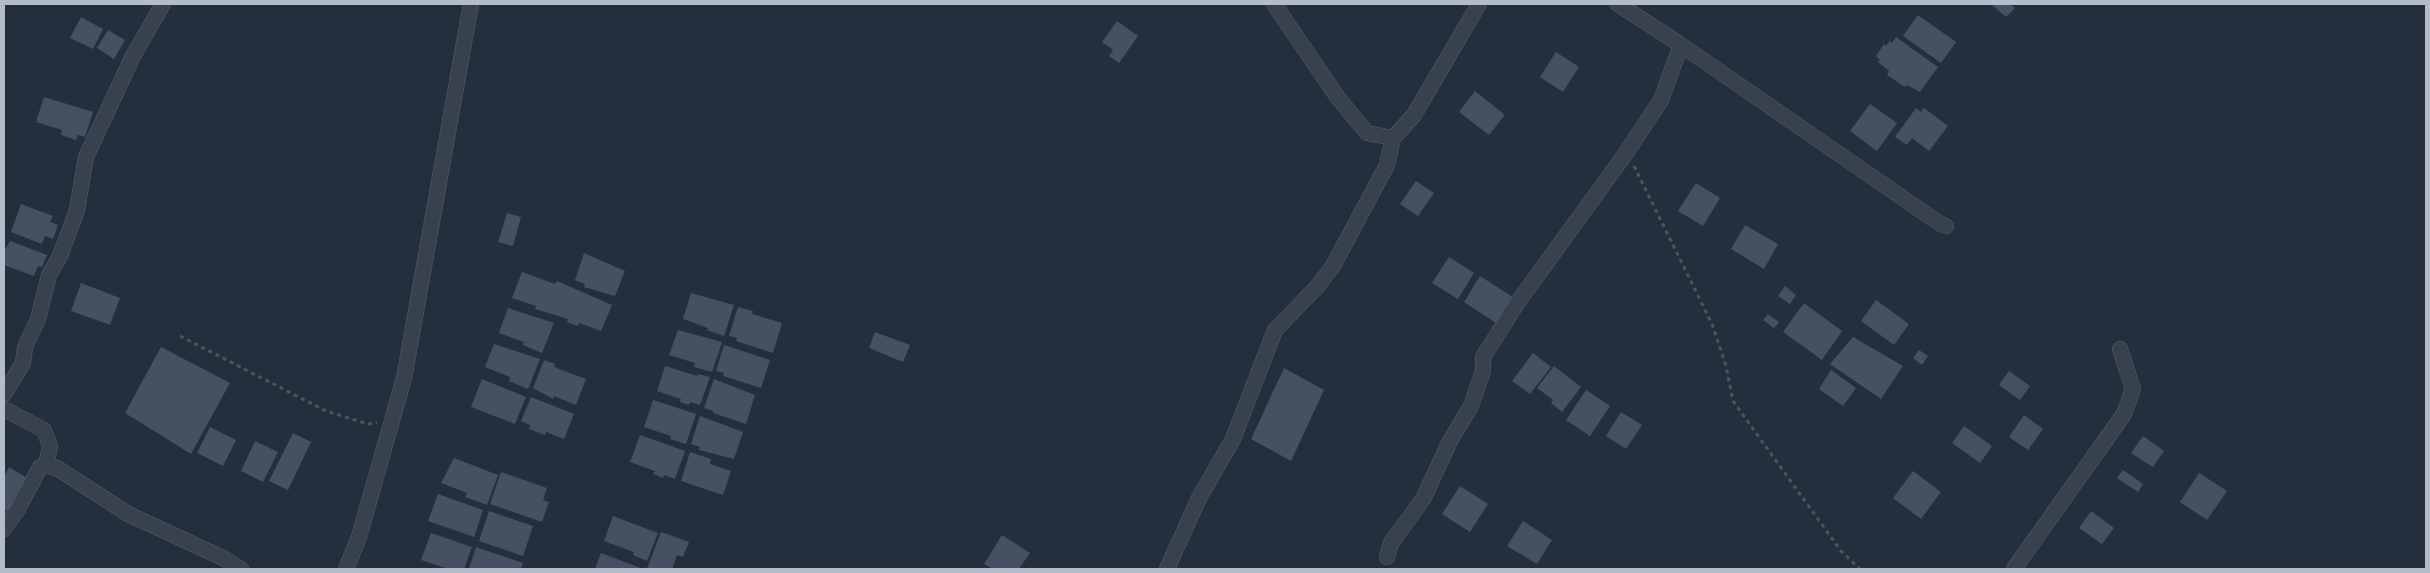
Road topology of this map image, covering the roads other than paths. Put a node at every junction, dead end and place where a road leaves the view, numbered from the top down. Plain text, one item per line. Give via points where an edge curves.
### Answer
1 (163, 4) edge
2 (471, 4) edge
3 (1274, 4) edge
4 (1480, 4) edge
5 (1618, 4) edge
6 (1681, 46) junction
7 (1393, 138) junction
8 (1946, 226) dead end
9 (2120, 349) dead end
10 (4, 394) edge
11 (4, 409) edge
12 (46, 465) junction
13 (4, 529) edge
14 (1387, 557) dead end
15 (241, 569) edge
16 (346, 569) edge
17 (1168, 569) edge
18 (2014, 569) edge

1 - 10 street via 133,56 86,157 77,210 60,256 49,275 38,319 25,347 23,363
2 - 16 street via 404,378 359,537
3 - 7 street via 1361,126 1367,132
4 - 7 street via 1414,114
5 - 6 street
6 - 8 street
6 - 14 street via 1661,100 1518,302 1483,357 1483,371 1471,406 1450,441 1423,499 1391,543
7 - 17 street via 1387,165 1333,266 1317,288 1275,330 1233,439 1199,498
9 - 18 street via 2133,388 2124,414
11 - 12 street via 44,430 50,446
12 - 13 street via 40,467
12 - 15 street via 57,468 128,514

